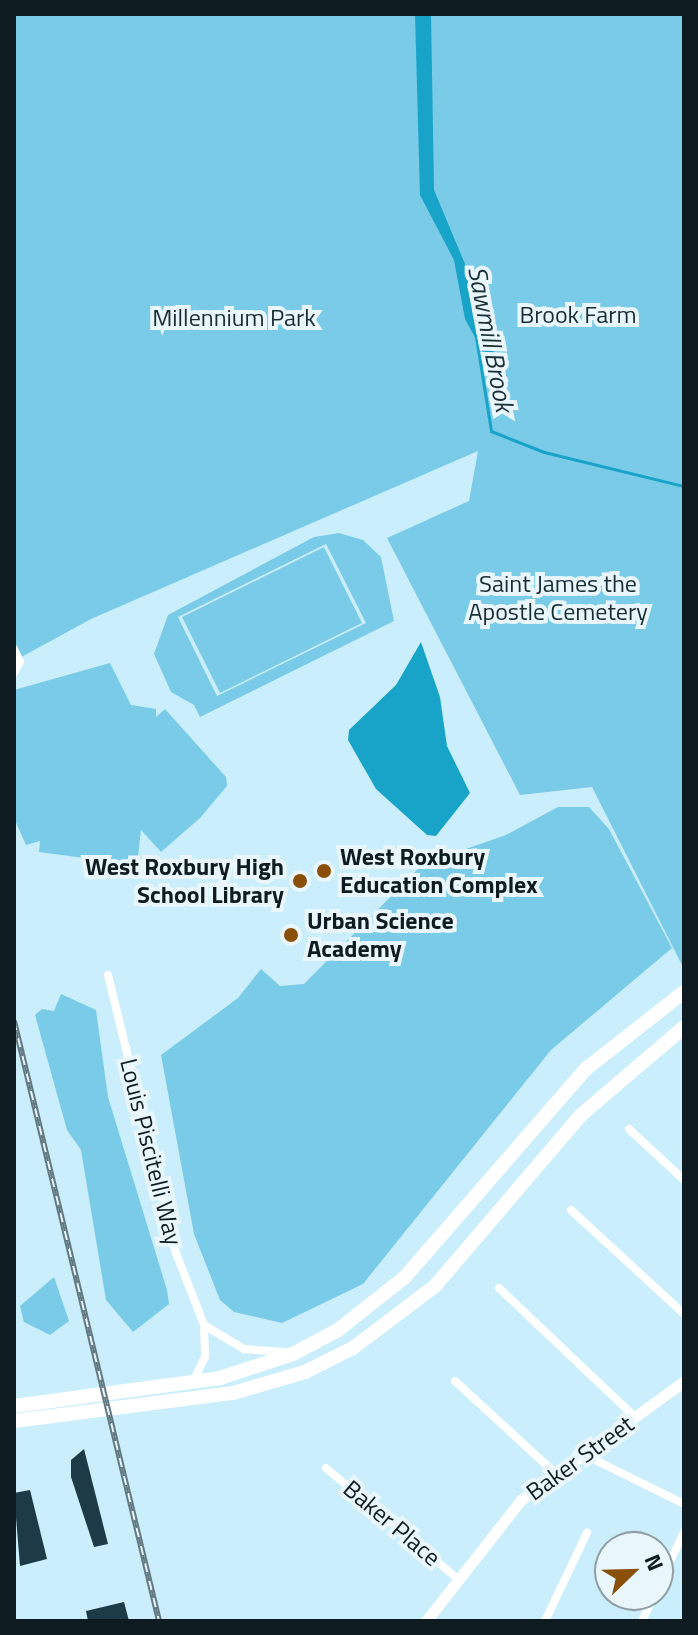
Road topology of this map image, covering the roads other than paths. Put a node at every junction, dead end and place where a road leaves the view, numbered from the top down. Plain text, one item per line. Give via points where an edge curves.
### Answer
1 (14, 649) edge
2 (14, 673) edge
3 (108, 975) dead end
4 (684, 992) edge
5 (684, 1027) edge
6 (629, 1129) dead end
7 (517, 1146) junction
8 (539, 1165) junction
9 (684, 1180) edge
10 (571, 1210) dead end
11 (499, 1288) dead end
12 (684, 1314) edge
13 (204, 1325) junction
14 (301, 1350) junction
15 (455, 1381) dead end
16 (684, 1381) edge
17 (192, 1383) junction
18 (14, 1406) edge
19 (636, 1418) junction
20 (14, 1421) edge
21 (585, 1455) junction
22 (326, 1468) dead end
23 (556, 1474) junction
24 (684, 1504) edge
25 (684, 1532) edge
26 (587, 1533) dead end
27 (674, 1553) edge
28 (458, 1579) junction
29 (426, 1621) edge
30 (545, 1621) edge

1 - 2 street via 20,662
3 - 13 street, Louis Piscitelli Way via 176,1253
4 - 7 highway via 587,1068
5 - 8 highway via 605,1091
6 - 9 street
7 - 8 highway
7 - 14 highway via 394,1288
8 - 20 highway via 435,1286 338,1357 228,1394
10 - 12 street
11 - 19 street
13 - 14 street via 244,1349
13 - 17 street, Louis Piscitelli Way via 205,1357
14 - 17 highway
15 - 23 street
16 - 19 street, Baker Street
17 - 18 highway
19 - 21 street, Baker Street
21 - 23 street, Baker Street
21 - 24 street
22 - 28 street, Baker Place
23 - 28 street, Baker Street via 521,1500
25 - 27 street
26 - 30 street
28 - 29 street, Baker Street

